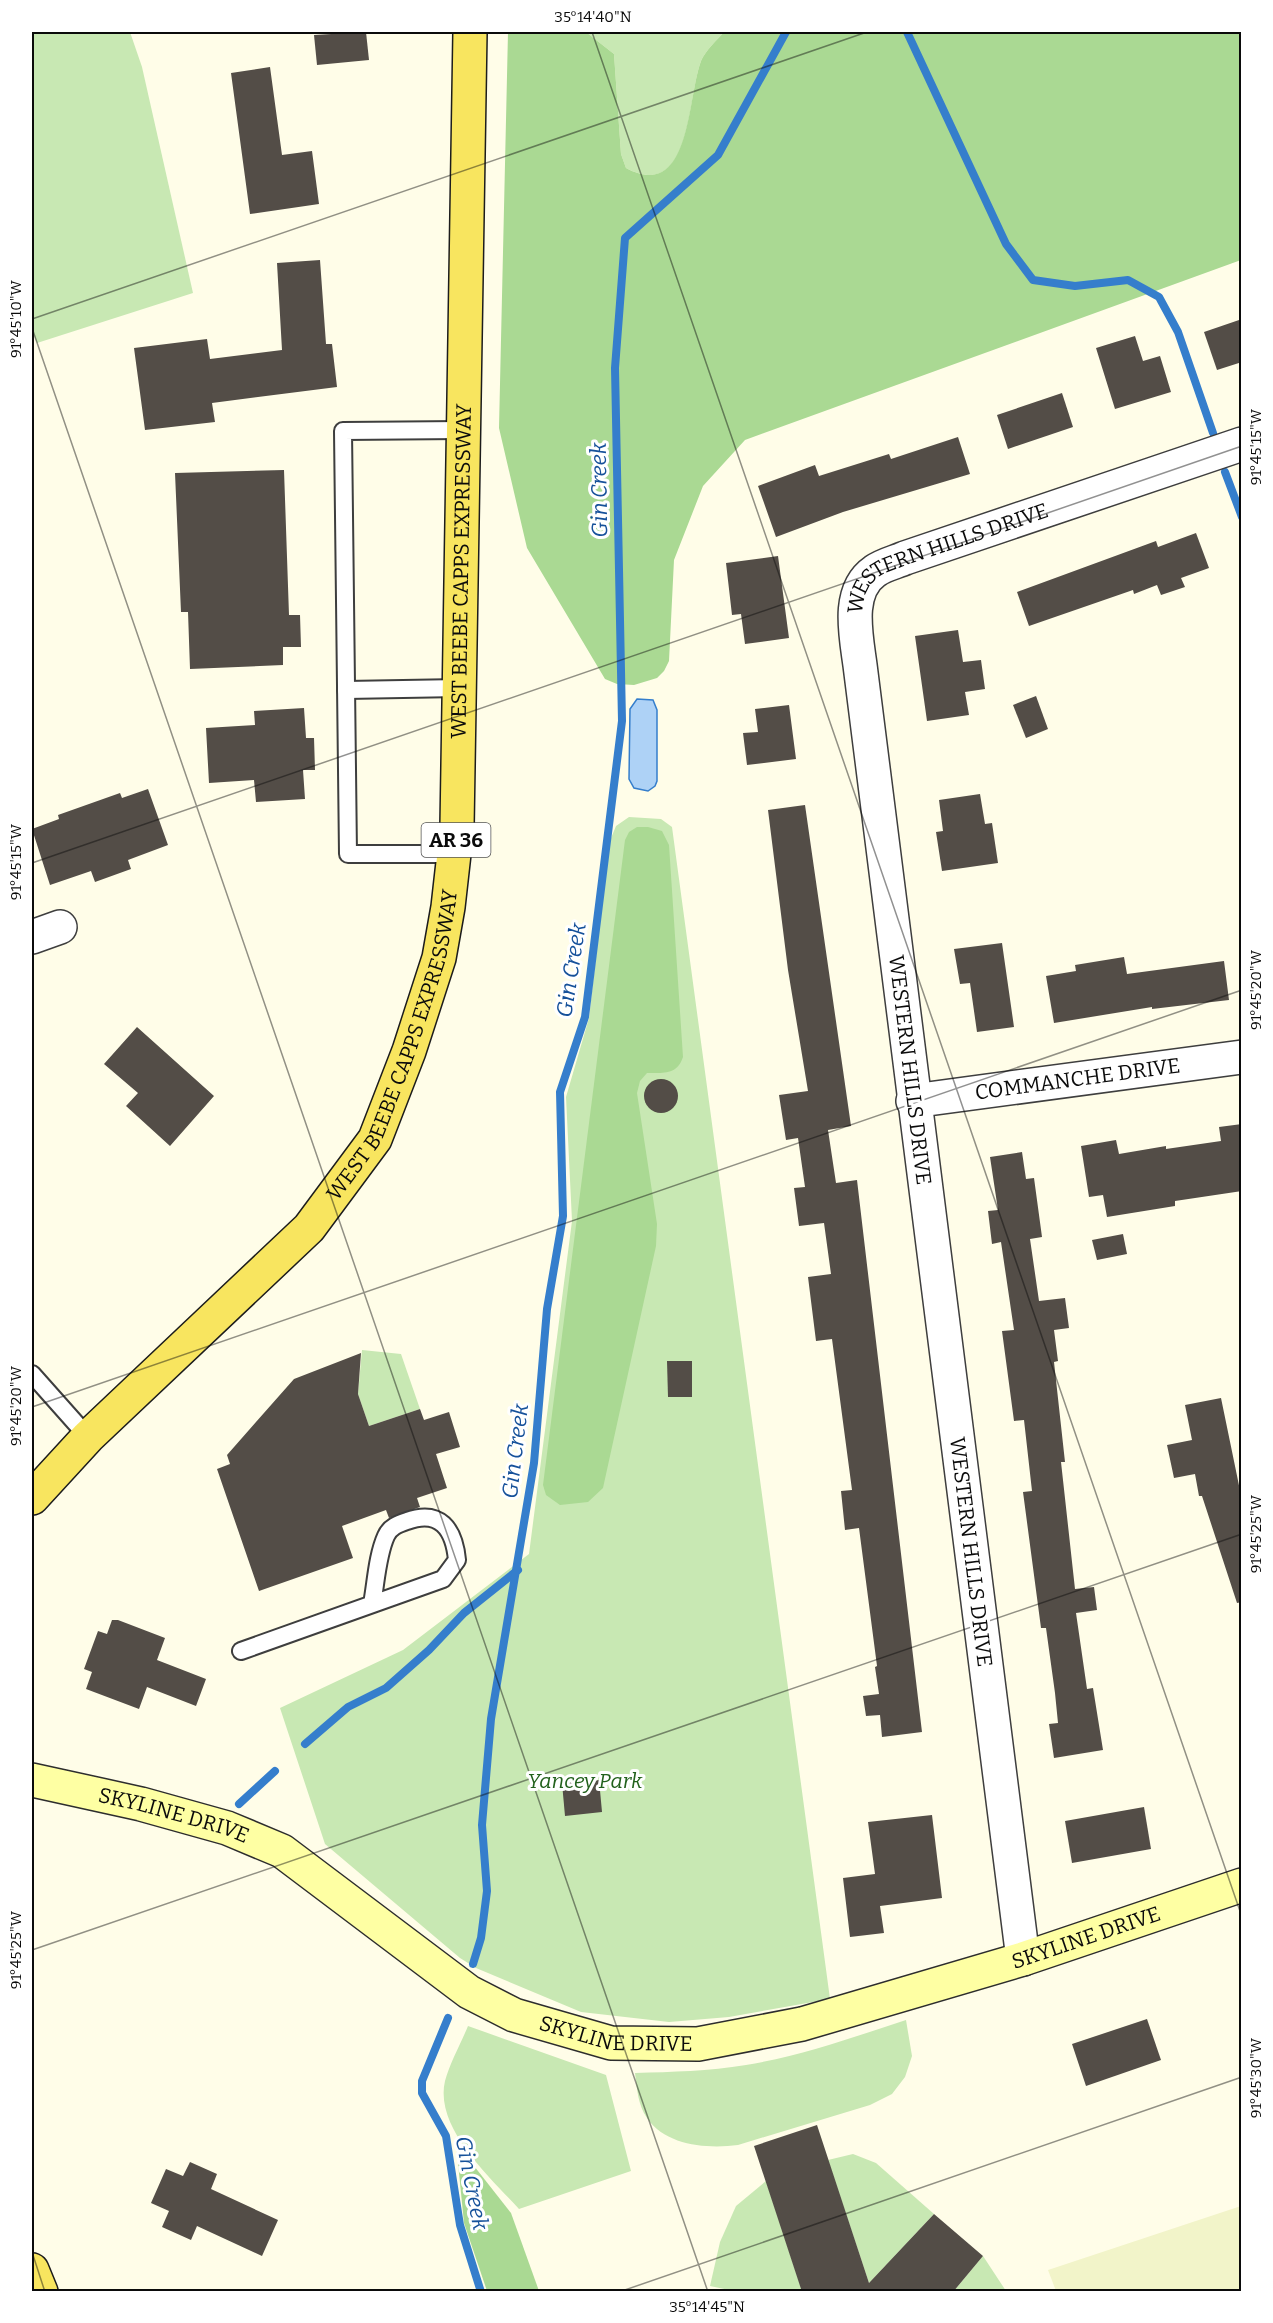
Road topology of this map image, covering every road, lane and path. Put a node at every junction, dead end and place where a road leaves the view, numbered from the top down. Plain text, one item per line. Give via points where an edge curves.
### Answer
1 (470, 32) edge
2 (462, 430) junction
3 (1242, 444) edge
4 (460, 688) junction
5 (346, 690) junction
6 (456, 854) junction
7 (1242, 1057) edge
8 (913, 1101) junction
9 (32, 1374) edge
10 (88, 1437) junction
11 (32, 1498) edge
12 (372, 1604) junction
13 (241, 1651) dead end
14 (32, 1766) edge
15 (32, 1780) edge
16 (32, 1786) edge
17 (68, 1788) junction
18 (1242, 1885) edge
19 (1023, 1959) junction

1 - 2 main road, WEST BEEBE CAPPS EXPRESSWAY / AR 36
2 - 4 main road, WEST BEEBE CAPPS EXPRESSWAY / AR 36
2 - 5 lane via 343,431
3 - 8 street, WESTERN HILLS DRIVE via 905,558 874,571 858,590 857,639
4 - 5 lane
4 - 6 main road, WEST BEEBE CAPPS EXPRESSWAY / AR 36
5 - 6 lane via 348,854
6 - 10 main road, WEST BEEBE CAPPS EXPRESSWAY / AR 36 via 439,958 410,1051 375,1138 309,1228
7 - 8 street, COMMANCHE DRIVE
8 - 19 street, WESTERN HILLS DRIVE
9 - 10 lane
10 - 11 main road, WEST BEEBE CAPPS EXPRESSWAY / AR 36
12 - 12 lane via 442,1579 457,1560 453,1535 434,1517 419,1516 396,1524 386,1535
12 - 13 lane
14 - 17 street
15 - 17 street, SKYLINE DRIVE
16 - 17 street
17 - 19 street, SKYLINE DRIVE via 227,1828 282,1851 469,1992 514,2015 611,2043 698,2044 802,2024
18 - 19 street, SKYLINE DRIVE

